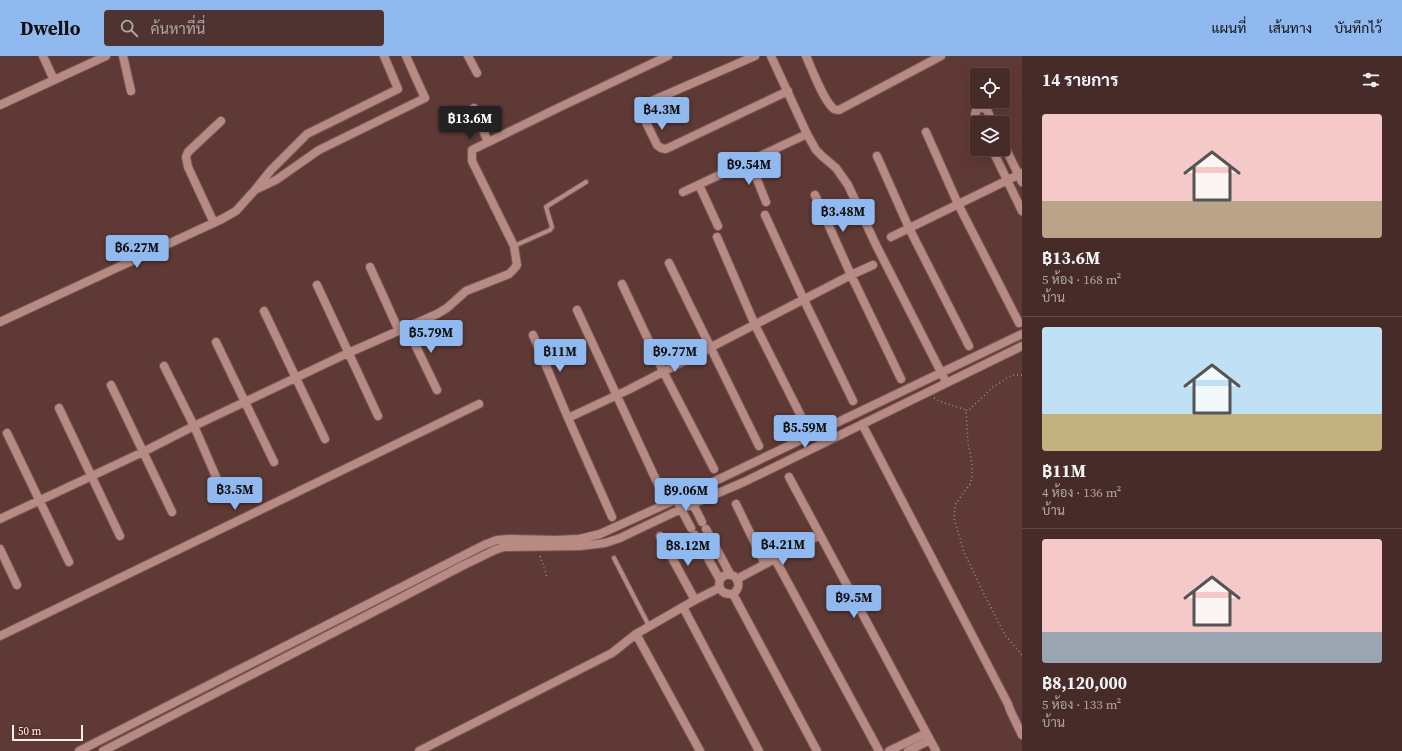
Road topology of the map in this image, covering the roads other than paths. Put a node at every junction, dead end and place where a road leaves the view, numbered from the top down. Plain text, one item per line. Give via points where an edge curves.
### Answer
1 (43, 56) edge
2 (106, 56) edge
3 (123, 56) edge
4 (384, 56) edge
5 (406, 56) edge
6 (468, 56) edge
7 (668, 56) edge
8 (755, 56) edge
9 (771, 56) edge
10 (806, 56) edge
11 (940, 56) edge
12 (477, 73) dead end
13 (54, 80) junction
14 (131, 90) dead end
15 (788, 91) junction
16 (0, 105) edge
17 (474, 108) dead end
18 (975, 116) edge
19 (990, 116) edge
20 (221, 121) dead end
21 (926, 132) dead end
22 (807, 134) junction
23 (488, 142) junction
24 (877, 156) dead end
25 (995, 156) edge
26 (1010, 156) edge
27 (750, 162) junction
28 (1021, 177) edge
29 (1007, 180) junction
30 (586, 182) dead end
31 (699, 185) junction
32 (255, 190) junction
33 (683, 192) dead end
34 (814, 195) dead end
35 (766, 202) dead end
36 (958, 204) junction
37 (1022, 211) edge
38 (765, 215) dead end
39 (214, 223) junction
40 (718, 226) dead end
41 (909, 228) junction
42 (717, 237) dead end
43 (890, 238) dead end
44 (514, 246) junction
45 (669, 263) dead end
46 (873, 265) dead end
47 (370, 267) dead end
48 (851, 275) junction
49 (622, 284) dead end
50 (317, 285) dead end
51 (804, 300) junction
52 (577, 310) dead end
53 (264, 312) dead end
54 (0, 322) edge
55 (1019, 323) dead end
56 (755, 325) junction
57 (403, 329) junction
58 (1022, 334) edge
59 (534, 335) dead end
60 (216, 342) dead end
61 (969, 346) dead end
62 (1022, 346) edge
63 (710, 348) junction
64 (348, 353) junction
65 (164, 366) dead end
66 (663, 372) junction
67 (942, 373) junction
68 (296, 378) junction
69 (901, 379) dead end
70 (947, 383) junction
71 (111, 385) dead end
72 (438, 390) dead end
73 (616, 395) junction
74 (853, 401) dead end
75 (245, 402) junction
76 (479, 404) dead end
77 (59, 408) dead end
78 (378, 416) dead end
79 (568, 418) junction
80 (862, 424) junction
81 (194, 426) junction
82 (806, 426) dead end
83 (7, 434) dead end
84 (325, 439) dead end
85 (759, 446) dead end
86 (143, 452) junction
87 (274, 462) dead end
88 (714, 469) dead end
89 (91, 475) junction
90 (789, 477) dead end
91 (217, 479) dead end
92 (688, 494) junction
93 (663, 495) dead end
94 (677, 499) junction
95 (39, 500) junction
96 (693, 504) junction
97 (736, 504) dead end
98 (681, 509) junction
99 (172, 512) dead end
100 (0, 519) edge
101 (614, 523) junction
102 (820, 535) junction
103 (120, 536) dead end
104 (660, 536) dead end
105 (620, 538) junction
106 (580, 542) junction
107 (556, 543) junction
108 (0, 549) edge
109 (614, 558) dead end
110 (775, 559) junction
111 (69, 562) dead end
112 (765, 564) junction
113 (733, 576) junction
114 (719, 584) junction
115 (17, 585) dead end
116 (733, 594) junction
117 (695, 600) junction
118 (683, 607) junction
119 (649, 626) junction
120 (636, 634) junction
121 (0, 636) edge
122 (1022, 735) edge
123 (928, 736) junction
124 (79, 751) edge
125 (103, 751) edge
126 (419, 751) edge
127 (700, 751) edge
128 (759, 751) edge
129 (817, 751) edge
130 (879, 751) edge
131 (889, 751) edge
132 (908, 751) edge
133 (936, 751) edge

1 - 13 street
2 - 13 street
3 - 14 street
4 - 32 street via 398,89 307,134
5 - 32 street via 425,98 319,150 276,180
6 - 12 street
7 - 23 street
8 - 15 street via 642,106 640,110 657,145 666,149
9 - 15 street
10 - 11 street via 826,100 832,108 840,110
13 - 16 street
15 - 22 street
17 - 23 street
18 - 19 street via 974,114 981,107 987,110
20 - 39 street via 188,152 186,157 188,167
21 - 36 street
22 - 27 street
22 - 67 street via 816,150 836,168 848,185 876,246
23 - 44 street via 472,150 472,161
24 - 41 street
25 - 29 street
26 - 28 street
27 - 31 street
27 - 35 street
28 - 29 street
29 - 36 street
29 - 37 street
30 - 44 lane via 546,207 552,226 550,230
31 - 33 street
31 - 40 street
32 - 39 street via 236,211
34 - 48 street
36 - 41 street
36 - 55 street
38 - 51 street
39 - 54 street
41 - 43 street
41 - 61 street
42 - 56 street
44 - 57 street via 517,265 509,274 466,291 437,314
45 - 63 street
46 - 48 street
47 - 57 street
48 - 51 street
48 - 69 street
49 - 66 street
50 - 64 street
51 - 56 street
51 - 74 street
52 - 73 street
53 - 68 street
56 - 63 street
56 - 82 street
57 - 64 street
57 - 72 street
58 - 67 street
59 - 79 street
60 - 75 street
62 - 70 street
63 - 66 street
63 - 85 street
64 - 68 street
64 - 78 street
65 - 81 street
66 - 73 street
66 - 88 street
67 - 70 street
67 - 92 street
68 - 75 street
68 - 84 street
70 - 80 street
71 - 86 street
73 - 79 street
73 - 93 street
75 - 81 street
75 - 87 street
76 - 121 street
77 - 89 street
79 - 101 street
80 - 96 street
80 - 122 street via 1002,691
81 - 86 street
81 - 91 street
83 - 95 street
86 - 89 street
86 - 99 street
89 - 95 street
89 - 103 street
90 - 102 street
92 - 94 street
92 - 96 street
94 - 98 street
94 - 101 street
95 - 100 street
95 - 111 street
96 - 98 street
96 - 113 street
97 - 112 street
98 - 105 street
98 - 114 street
101 - 105 street
101 - 106 street via 600,534
102 - 110 street
102 - 123 street
104 - 117 street
105 - 106 street via 605,543
106 - 107 street
107 - 124 street via 509,539 484,545
107 - 125 street via 495,550
108 - 115 street
109 - 119 lane
110 - 112 street
110 - 130 street
112 - 113 street
113 - 114 street via 724,575
113 - 116 street via 738,587
114 - 116 street via 725,594
114 - 117 street
116 - 129 street
117 - 118 street
118 - 119 street
118 - 128 street
119 - 120 street
120 - 126 street via 612,653
120 - 127 street
123 - 131 street
123 - 132 street
123 - 133 street

